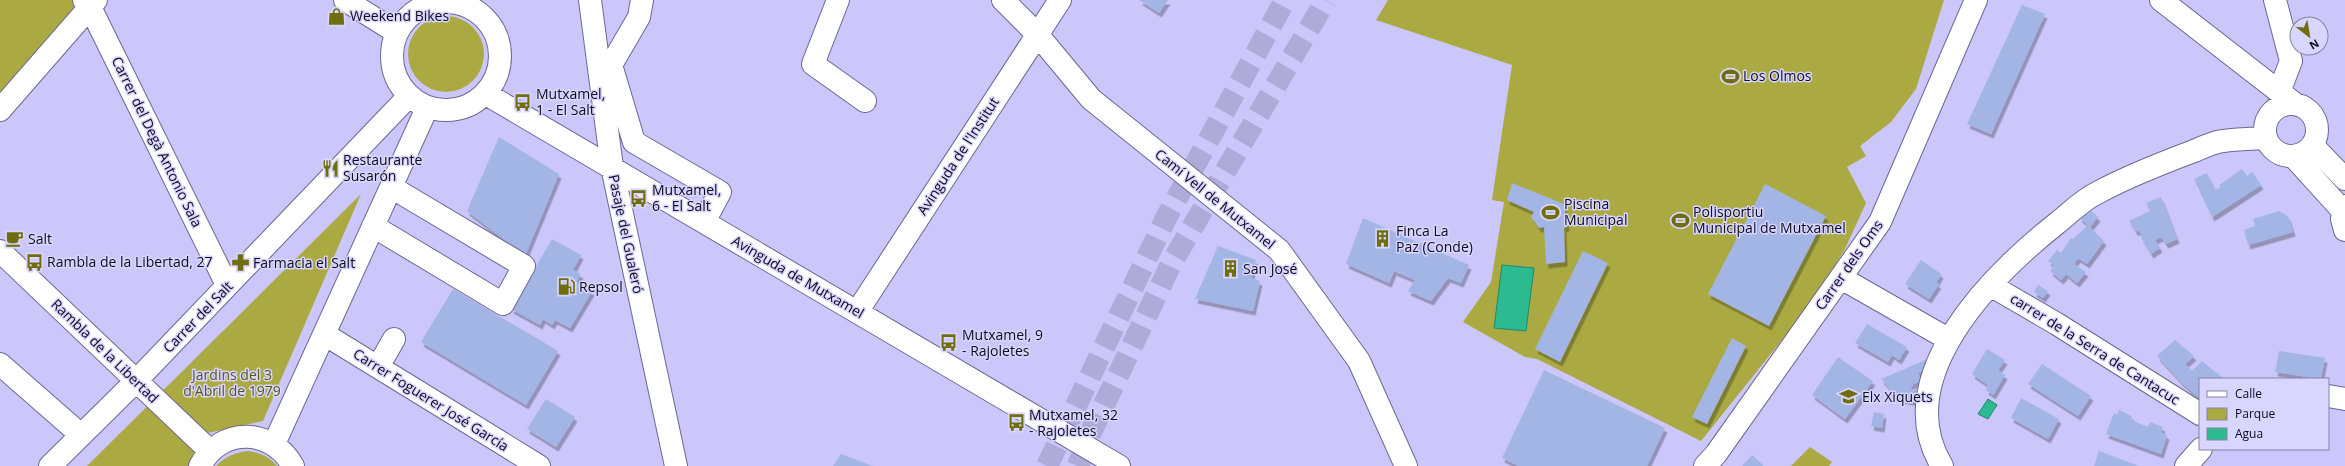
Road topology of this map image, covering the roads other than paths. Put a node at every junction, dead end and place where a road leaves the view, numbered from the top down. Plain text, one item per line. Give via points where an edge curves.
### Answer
1 (345, 0) edge
2 (590, 0) edge
3 (642, 0) edge
4 (838, 0) edge
5 (1003, 0) edge
6 (1060, 0) edge
7 (1976, 0) edge
8 (2161, 0) edge
9 (2274, 0) edge
10 (90, 2) edge
11 (474, 3) edge
12 (1024, 7) edge
13 (396, 32) junction
14 (1037, 34) junction
15 (486, 94) junction
16 (409, 96) junction
17 (2287, 98) junction
18 (865, 101) dead end
19 (427, 108) junction
20 (0, 110) edge
21 (2265, 138) junction
22 (2312, 145) junction
23 (2293, 156) junction
24 (612, 167) junction
25 (2345, 178) edge
26 (391, 187) junction
27 (2344, 216) edge
28 (704, 222) junction
29 (373, 226) junction
30 (0, 251) edge
31 (1841, 278) junction
32 (227, 285) junction
33 (1990, 286) junction
34 (856, 312) junction
35 (324, 334) junction
36 (394, 339) dead end
37 (1948, 339) junction
38 (0, 364) edge
39 (378, 367) junction
40 (136, 382) junction
41 (2329, 396) edge
42 (2345, 399) edge
43 (2199, 413) edge
44 (82, 436) junction
45 (274, 444) junction
46 (2200, 450) edge
47 (205, 459) edge
48 (1115, 464) edge
49 (50, 466) edge
50 (293, 466) edge
51 (539, 466) edge
52 (676, 466) edge
53 (1406, 466) edge
54 (1704, 466) edge
55 (1942, 466) edge
56 (2186, 466) edge

1 - 13 street
2 - 24 street, Pasaje del Gualeró
3 - 28 street via 639,17 611,65 634,142 720,192
4 - 18 street via 813,64
5 - 12 street, Camí Vell de Mutxamel
6 - 14 street, Avinguda de l'Institut
7 - 31 street, Carrer dels Oms via 1880,222
8 - 17 street
9 - 17 street via 2291,61
10 - 20 street
10 - 32 street, Carrer del Degà Antonio Sala
11 - 13 street via 439,1 414,10
11 - 15 street via 492,23 501,43 499,73
12 - 14 street, Camí Vell de Mutxamel
13 - 16 street via 392,46 392,62 397,80
14 - 34 street, Avinguda de l'Institut
14 - 53 street, Camí Vell de Mutxamel via 1091,99 1279,250 1359,361
15 - 19 street via 450,111
15 - 24 street, Avinguda de Mutxamel
16 - 19 street
16 - 32 street, Carrer del Salt
17 - 21 street via 2270,113 2264,129
17 - 22 street via 2303,107 2315,120 2316,137
19 - 26 street
21 - 23 street via 2276,152
21 - 33 street via 2222,141 2170,159 2095,193 2038,239
22 - 23 street via 2301,154
22 - 25 street
23 - 27 street
24 - 28 street, Avinguda de Mutxamel
24 - 52 street, Pasaje del Gualeró
26 - 29 street
26 - 29 street via 524,266 503,304
28 - 34 street, Avinguda de Mutxamel
29 - 35 street
30 - 40 street, Rambla de la Libertad
31 - 37 street
31 - 54 street, Carrer dels Oms via 1716,454
32 - 40 street, Carrer del Salt
33 - 37 street
33 - 43 street, carrer de la Serra de Cantacuc via 2057,324
34 - 48 street, Avinguda de Mutxamel
35 - 39 street, Carrer Foguerer José García
35 - 45 street
36 - 39 street
37 - 55 street via 1938,360 1928,402 1930,441
38 - 44 street
39 - 51 street, Carrer Foguerer José García
40 - 44 street, Carrer del Salt
40 - 47 street, Rambla de la Libertad
41 - 42 street
44 - 49 street, Carrer del Salt
45 - 47 street via 258,437 241,436 224,441
45 - 50 street via 287,455
46 - 56 street

